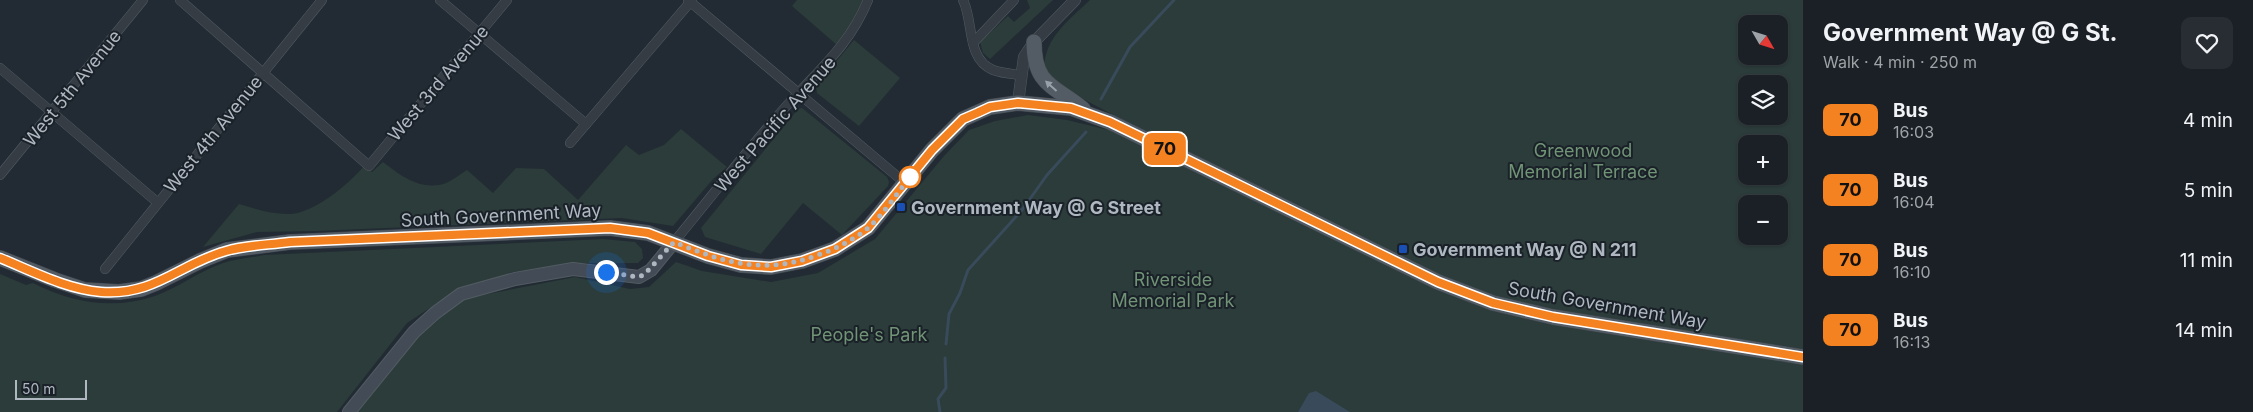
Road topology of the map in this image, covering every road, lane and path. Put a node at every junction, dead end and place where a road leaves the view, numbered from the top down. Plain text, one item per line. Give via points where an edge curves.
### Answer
1 (144, 0) edge
2 (180, 0) edge
3 (322, 0) edge
4 (440, 0) edge
5 (507, 0) edge
6 (868, 0) edge
7 (963, 0) edge
8 (1014, 0) edge
9 (1075, 0) edge
10 (690, 1) edge
11 (480, 33) junction
12 (1034, 42) junction
13 (972, 43) junction
14 (0, 68) edge
15 (263, 73) junction
16 (1020, 75) junction
17 (799, 93) junction
18 (1018, 103) junction
19 (53, 113) junction
20 (1090, 115) junction
21 (586, 124) junction
22 (570, 143) dead end
23 (0, 176) edge
24 (905, 183) junction
25 (157, 202) junction
26 (674, 242) junction
27 (0, 258) edge
28 (106, 269) dead end
29 (1803, 357) edge
30 (349, 412) edge

1 - 19 street, West 5th Avenue
2 - 15 street
3 - 15 street, West 4th Avenue
4 - 11 street
5 - 11 street, West 3rd Avenue
6 - 17 street, West Pacific Avenue via 848,39
7 - 13 street via 969,14
8 - 13 street
9 - 12 street
10 - 17 street
10 - 21 street
11 - 15 street, West 3rd Avenue via 369,166
11 - 21 street
12 - 16 street via 1024,57
20 -> 12 main road via 1043,79 1036,68
13 - 16 street via 986,66
14 - 19 street
15 - 25 street, West 4th Avenue
16 - 18 street
17 - 24 street
17 - 26 street, West Pacific Avenue
18 - 20 main road, South Government Way via 1071,108
18 - 24 main road, South Government Way via 990,107 963,119
19 - 23 street, West 5th Avenue
19 - 25 street
20 - 29 main road, South Government Way via 1438,282 1493,303 1553,317
21 - 22 street
24 - 26 main road, South Government Way via 868,228 835,249 802,261 771,267 741,265
25 - 28 street, West 4th Avenue
26 - 27 main road, South Government Way via 648,233 610,228 290,242 227,250 156,284 120,292 85,290
26 - 30 main road via 651,270 638,277 573,270 515,279 461,294 414,332

